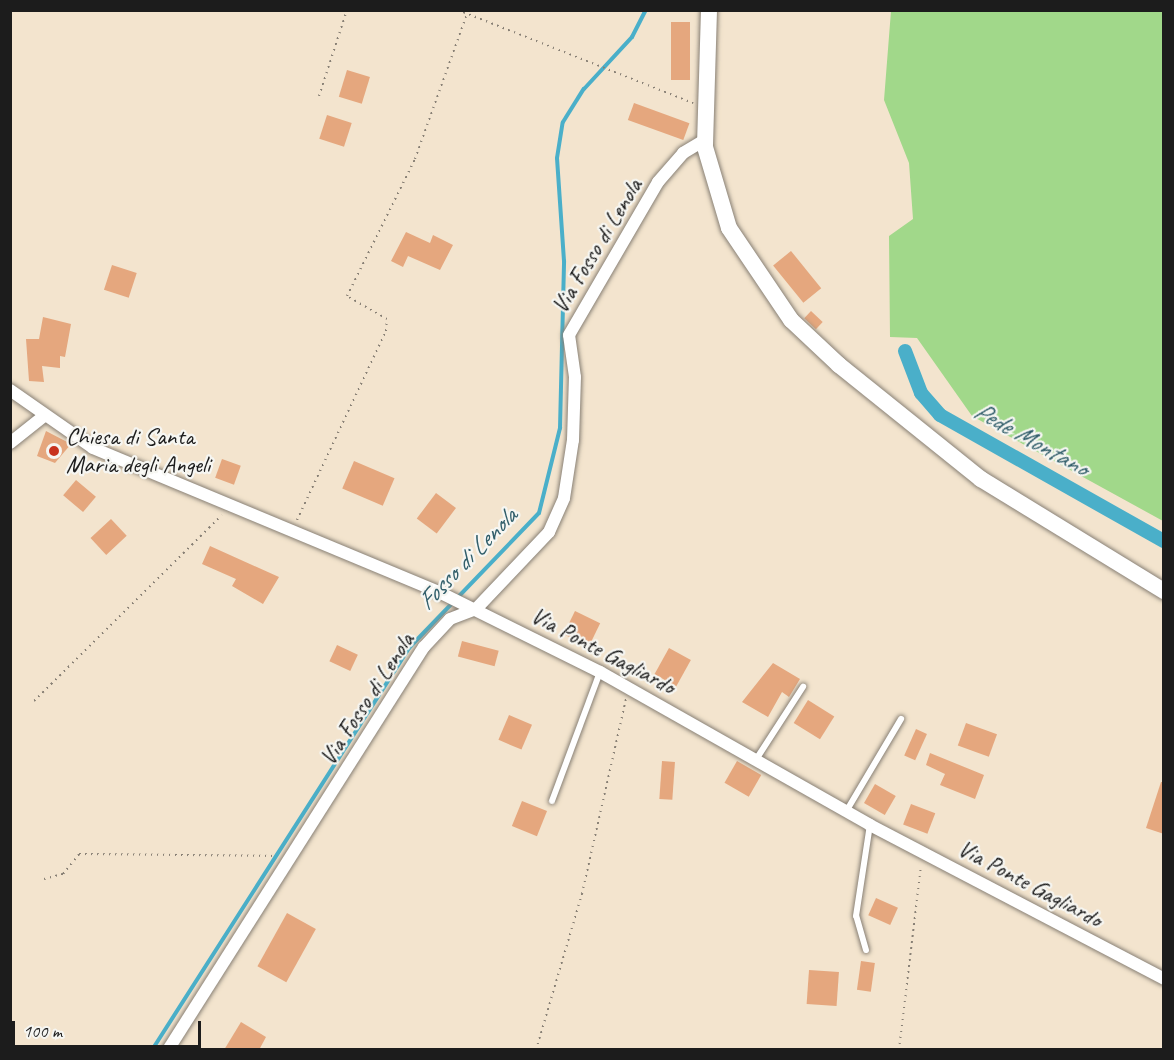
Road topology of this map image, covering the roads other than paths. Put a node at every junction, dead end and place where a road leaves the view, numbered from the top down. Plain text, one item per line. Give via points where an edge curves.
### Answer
1 (709, 10) edge
2 (705, 140) junction
3 (10, 390) edge
4 (44, 416) junction
5 (10, 443) edge
6 (1164, 591) edge
7 (477, 609) junction
8 (600, 672) junction
9 (803, 687) dead end
10 (901, 719) dead end
11 (757, 758) junction
12 (552, 801) dead end
13 (847, 810) junction
14 (870, 825) junction
15 (866, 950) dead end
16 (1164, 979) edge
17 (168, 1050) edge

1 - 2 main road
2 - 6 main road via 729,228 791,320 839,365 981,479
2 - 7 street, Via Fosso di Lenola via 683,153 658,182 568,335 575,377 564,498 549,532
3 - 4 street, Via Ponte Gagliardo
4 - 5 street
4 - 7 street, Via Ponte Gagliardo via 93,448
7 - 8 street, Via Ponte Gagliardo
7 - 17 street, Via Fosso di Lenola via 450,619 424,647
8 - 11 street, Via Ponte Gagliardo
8 - 12 lane
9 - 11 lane
10 - 13 lane
11 - 13 street, Via Ponte Gagliardo
13 - 14 street, Via Ponte Gagliardo
14 - 15 lane via 856,916
14 - 16 street, Via Ponte Gagliardo

